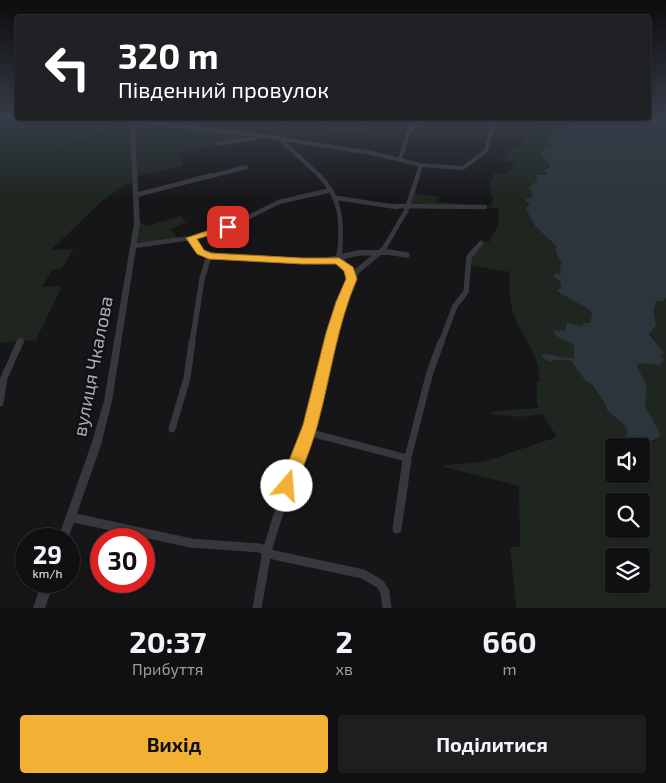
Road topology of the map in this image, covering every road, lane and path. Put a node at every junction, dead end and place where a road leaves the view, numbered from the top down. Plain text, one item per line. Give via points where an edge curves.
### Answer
1 (133, 145) edge
2 (286, 145) edge
3 (320, 145) edge
4 (405, 145) edge
5 (488, 145) edge
6 (400, 159) junction
7 (421, 165) junction
8 (246, 167) dead end
9 (331, 190) junction
10 (136, 195) junction
11 (337, 198) junction
12 (485, 207) dead end
13 (407, 208) junction
14 (191, 238) junction
15 (481, 242) dead end
16 (133, 246) junction
17 (382, 252) junction
18 (406, 255) dead end
19 (209, 256) junction
20 (338, 257) junction
21 (330, 261) junction
22 (345, 264) junction
23 (352, 279) junction
24 (22, 341) dead end
25 (0, 403) edge
26 (172, 428) dead end
27 (308, 432) junction
28 (407, 458) junction
29 (70, 517) junction
30 (66, 528) edge
31 (397, 530) dead end
32 (267, 551) junction
33 (44, 593) edge
34 (38, 608) edge
35 (257, 608) edge
36 (387, 608) edge

1 - 10 street, вулиця Чкалова
2 - 9 street
3 - 6 street
4 - 6 street
5 - 7 street via 473,163 463,168
6 - 7 street
7 - 13 street
8 - 10 street
9 - 11 street
9 - 14 street via 274,204 240,222
10 - 16 street, вулиця Чкалова via 137,224
11 - 13 street
11 - 20 street via 340,212
12 - 13 street
13 - 17 street
14 - 16 street
14 - 19 street via 200,252
15 - 28 street via 469,257 466,292 455,306 430,372
16 - 29 street, вулиця Чкалова via 105,415
17 - 18 street
17 - 20 street
17 - 23 street via 361,267
19 - 21 street
19 - 26 street via 202,279 187,378
20 - 21 street
20 - 22 street
21 - 22 street
22 - 23 street
23 - 27 street via 332,333
24 - 25 street via 4,378
27 - 28 street
27 - 32 street via 296,458
28 - 31 street
29 - 30 street, вулиця Чкалова
29 - 32 street via 192,543
32 - 35 street
32 - 36 street via 350,570 375,580 385,592
33 - 34 street

